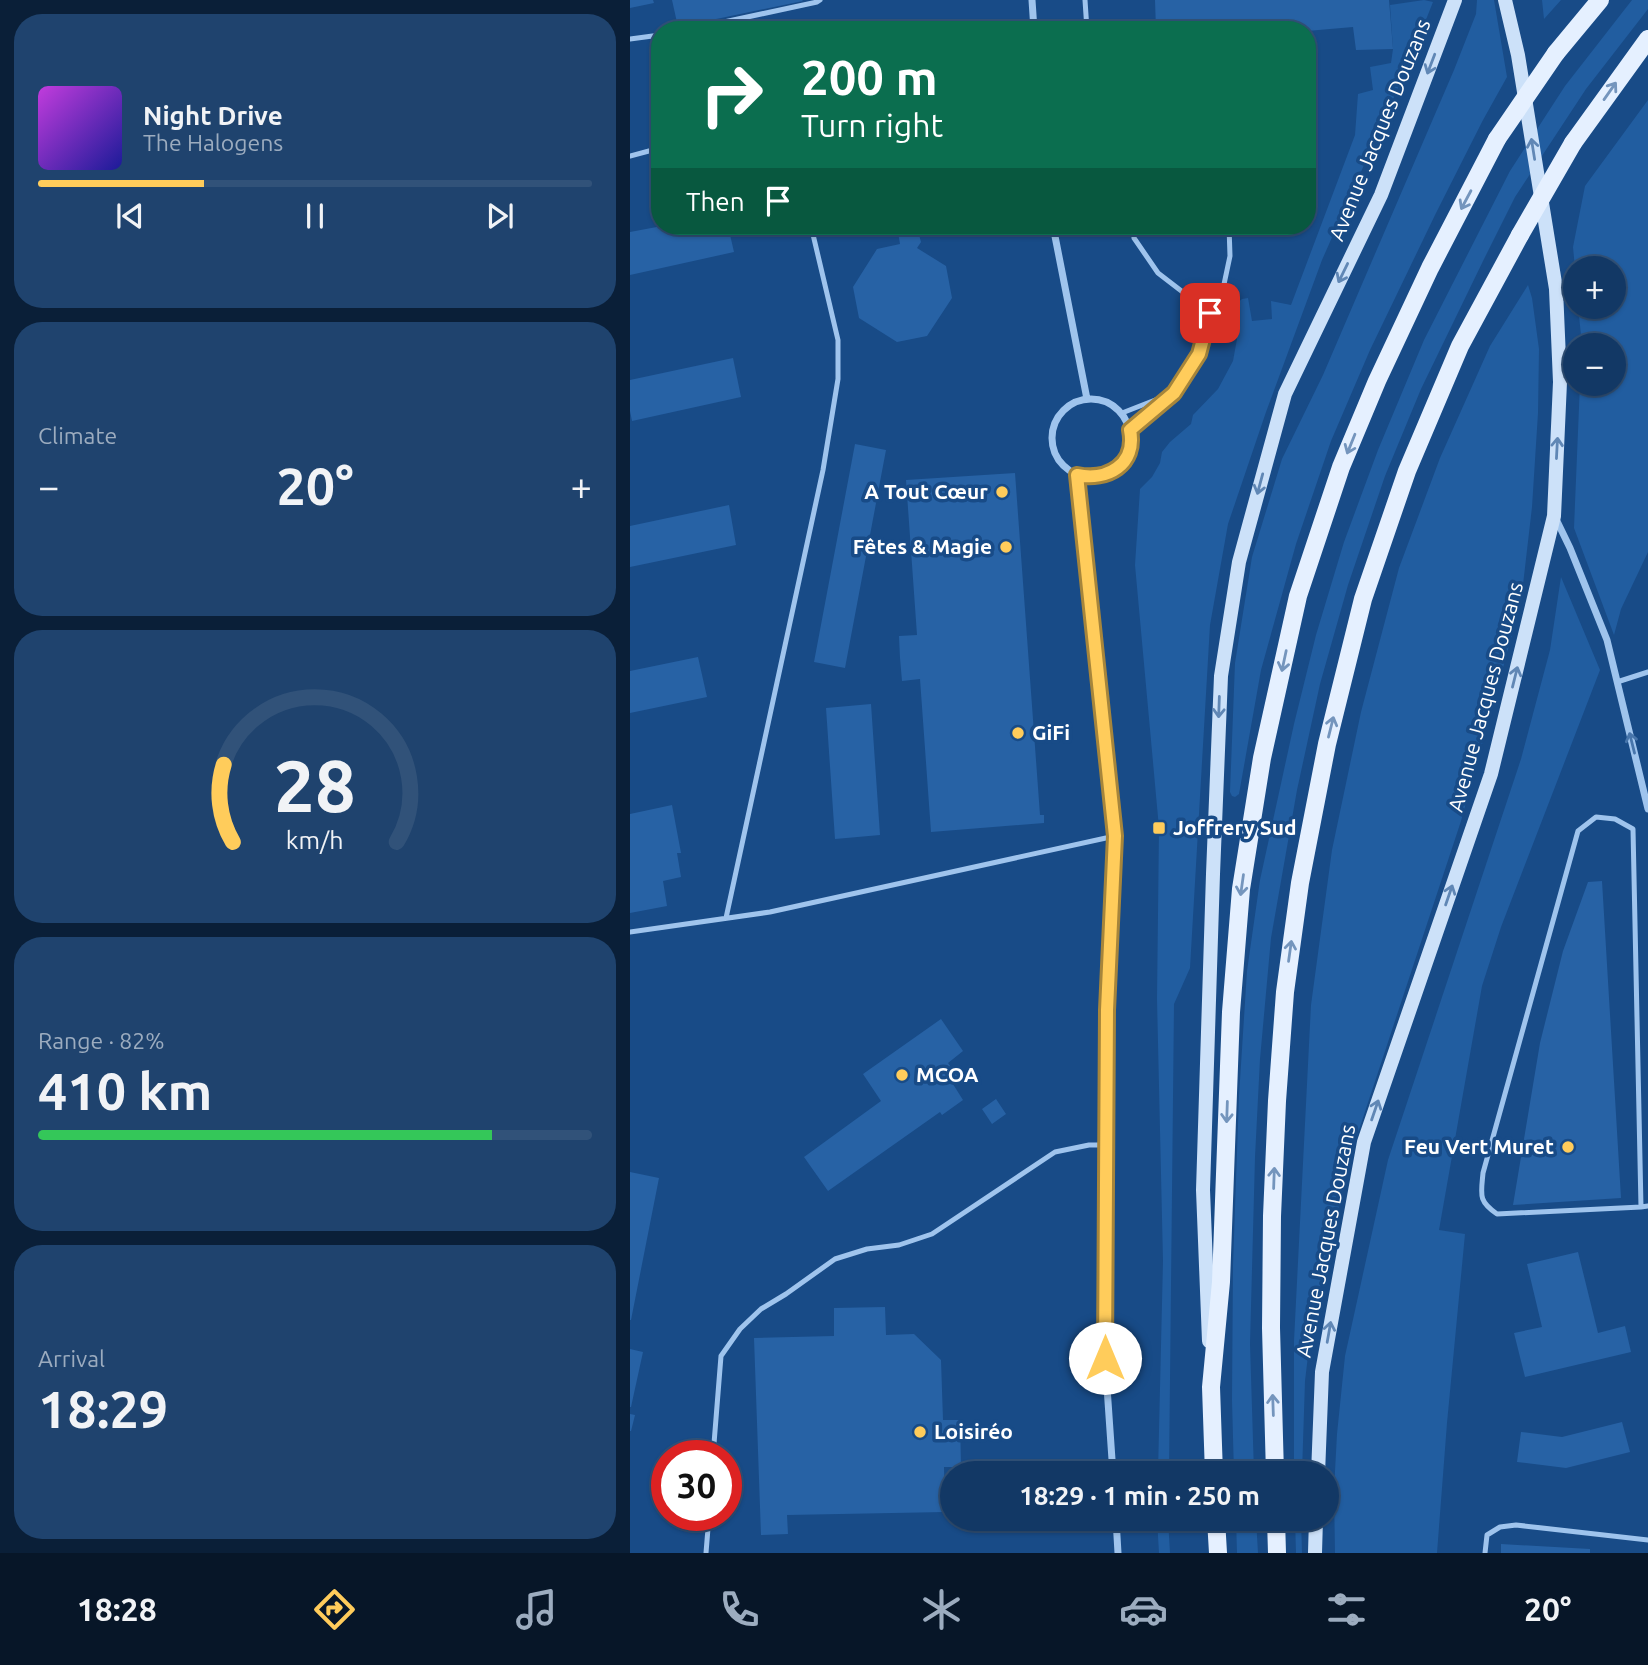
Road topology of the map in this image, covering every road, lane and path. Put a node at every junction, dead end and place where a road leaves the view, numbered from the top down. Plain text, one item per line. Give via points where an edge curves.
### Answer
1 (820, 0) edge
2 (1032, 0) edge
3 (1085, 0) edge
4 (1455, 0) edge
5 (1505, 0) edge
6 (1600, 0) edge
7 (729, 21) edge
8 (1033, 21) edge
9 (1086, 21) edge
10 (651, 36) edge
11 (630, 39) edge
12 (1648, 39) edge
13 (651, 150) edge
14 (630, 156) edge
15 (813, 235) edge
16 (1055, 235) edge
17 (1134, 235) edge
18 (1229, 235) edge
19 (1210, 313) junction
20 (1174, 393) junction
21 (1087, 399) junction
22 (1122, 413) junction
23 (1130, 430) junction
24 (1077, 475) junction
25 (1554, 516) junction
26 (1648, 672) edge
27 (1618, 682) junction
28 (1648, 809) edge
29 (1115, 836) junction
30 (726, 918) junction
31 (630, 932) edge
32 (1106, 1144) junction
33 (1648, 1206) edge
34 (1641, 1207) junction
35 (1211, 1387) junction
36 (714, 1440) edge
37 (1112, 1461) edge
38 (1214, 1461) edge
39 (1275, 1461) edge
40 (1319, 1461) edge
41 (708, 1531) edge
42 (1117, 1531) edge
43 (1217, 1531) edge
44 (1276, 1531) edge
45 (1316, 1531) edge
46 (1648, 1540) edge
47 (706, 1553) edge
48 (1118, 1553) edge
49 (1218, 1553) edge
50 (1277, 1553) edge
51 (1315, 1553) edge
52 (1485, 1553) edge

1 - 7 lane
2 - 8 street
3 - 9 lane
4 -> 35 main road, Avenue Jacques Douzans via 1381,195 1285,394 1239,562 1221,676 1212,887 1203,1190
25 -> 5 main road, Avenue Jacques Douzans via 1560,382 1556,289
6 -> 35 main road, bridge via 1556,53 1497,139 1430,268 1341,467 1298,596 1262,758 1241,889 1231,1012 1221,1282
10 - 11 lane
39 -> 12 main road, bridge via 1272,1216 1284,992 1327,744 1363,599 1407,471 1460,346 1573,143
13 - 14 lane
15 - 30 lane via 838,340 838,379 823,470
16 - 21 street
17 - 19 lane via 1158,273
18 - 19 lane via 1223,289
19 - 20 lane via 1199,354
20 - 22 lane
20 - 23 lane
21 - 22 street via 1112,404
21 - 24 street via 1064,410 1052,433 1057,459
22 - 23 street
23 - 24 street via 1130,449 1115,470 1090,478
24 - 29 street
25 - 27 street via 1607,640
40 -> 25 main road, Avenue Jacques Douzans via 1322,1372 1364,1142 1491,774
26 - 27 lane
28 -> 27 street
29 - 30 lane
29 - 32 street
30 - 31 lane
32 - 36 lane via 1055,1152 932,1234 835,1259 761,1309 721,1356
32 - 37 street via 1105,1358
33 - 34 lane
34 - 34 lane via 1633,830 1615,819 1596,817 1578,831 1481,1193 1486,1206 1497,1213
35 - 38 main road
41 - 47 lane
42 - 48 street
43 - 49 main road
44 - 50 main road
45 - 51 main road
46 - 52 lane via 1516,1525 1487,1535

